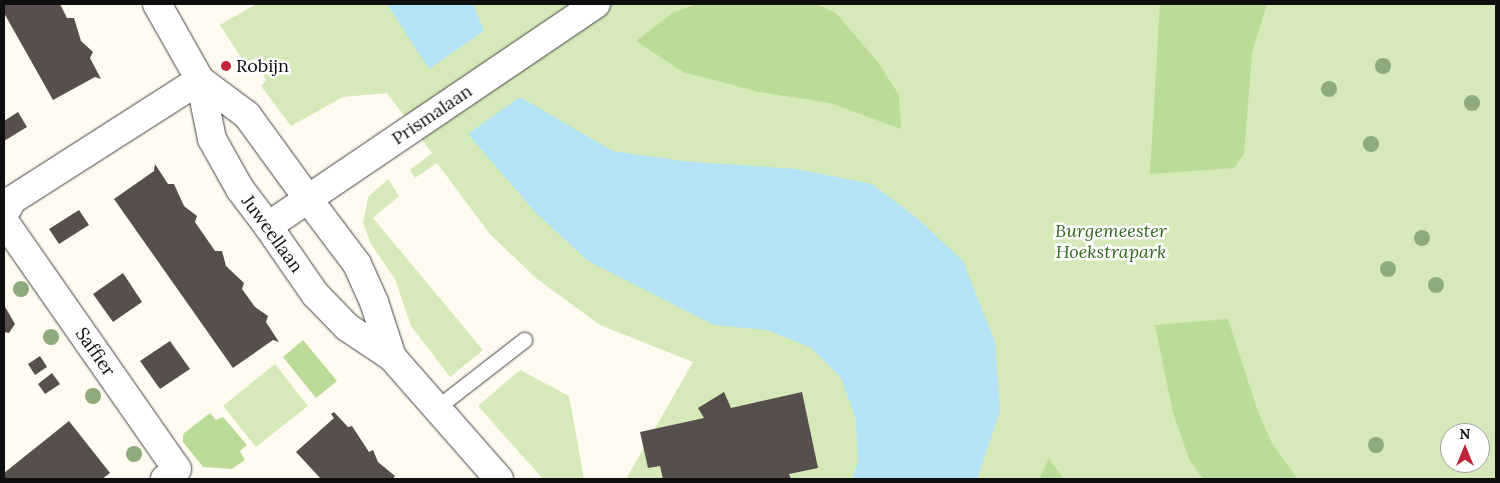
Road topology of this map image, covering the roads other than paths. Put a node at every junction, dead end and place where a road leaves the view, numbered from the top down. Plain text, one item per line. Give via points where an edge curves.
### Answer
1 (157, 4) edge
2 (596, 4) edge
3 (200, 80) junction
4 (308, 199) junction
5 (4, 214) edge
6 (4, 221) edge
7 (268, 226) junction
8 (524, 340) dead end
9 (392, 357) junction
10 (435, 409) junction
11 (164, 479) edge
12 (499, 479) edge

1 - 3 street, Juweellaan
2 - 4 street, Prismalaan
3 - 4 street, Juweellaan via 247,116
3 - 5 street via 12,200
3 - 7 street, Juweellaan via 212,139 240,189
4 - 7 street, Prismalaan
4 - 9 street, Juweellaan via 357,264 374,302
6 - 11 street, Saffier via 178,469
7 - 9 street, Juweellaan via 315,294 348,327
8 - 10 lane
9 - 10 street, Juweellaan
10 - 12 street, Juweellaan

